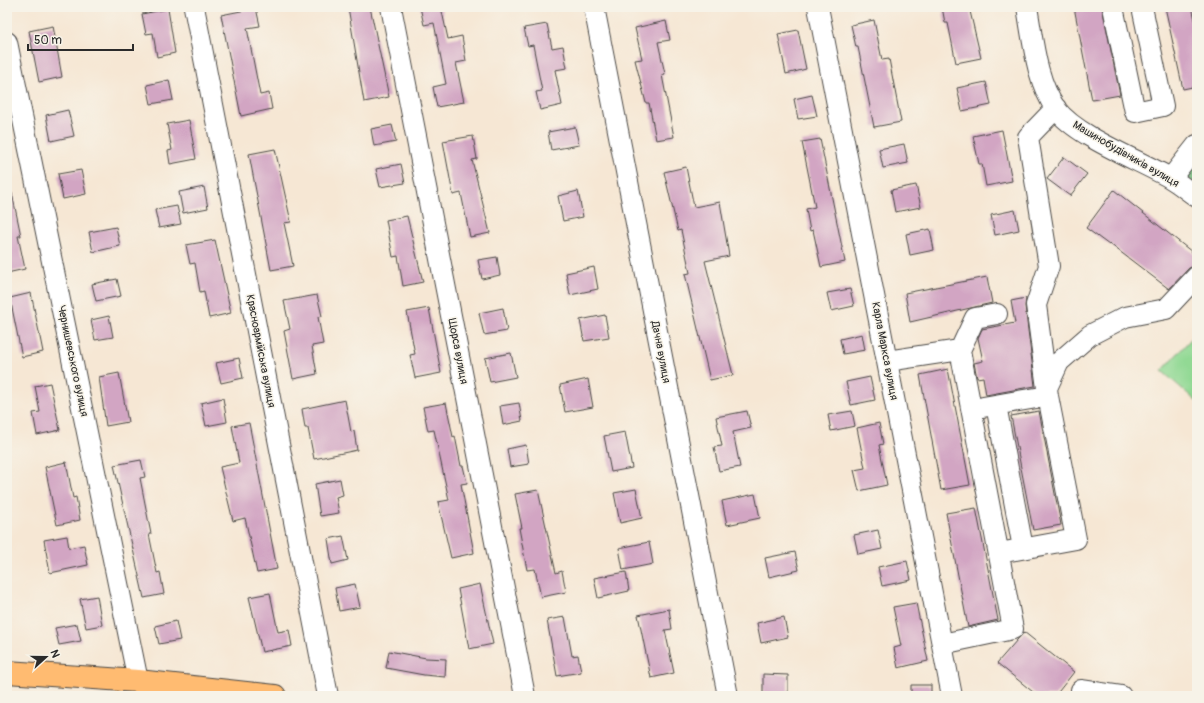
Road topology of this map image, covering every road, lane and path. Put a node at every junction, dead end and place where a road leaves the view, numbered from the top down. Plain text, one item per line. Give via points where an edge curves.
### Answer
1 (194, 7) edge
2 (391, 7) edge
3 (594, 7) edge
4 (818, 7) edge
5 (1027, 7) edge
6 (1113, 7) edge
7 (1142, 7) edge
8 (7, 42) edge
9 (1056, 108) junction
10 (1197, 145) edge
11 (1171, 178) junction
12 (1197, 197) edge
13 (1197, 276) edge
14 (997, 314) dead end
15 (960, 350) junction
16 (887, 361) junction
17 (1047, 392) junction
18 (996, 404) junction
19 (971, 409) junction
20 (1023, 548) junction
21 (999, 553) junction
22 (942, 644) junction
23 (7, 672) edge
24 (138, 681) junction
25 (1081, 690) dead end
26 (276, 696) edge
27 (328, 696) edge
28 (525, 696) edge
29 (728, 696) edge
30 (952, 696) edge
31 (1121, 696) edge

1 - 27 street, Красноармійська вулиця
2 - 28 street, Щорса вулиця
3 - 29 street, Дачна вулиця
4 - 16 street, Карла Маркса вулиця
5 - 9 street, Машинобудівників вулиця via 1039,68
6 - 7 street via 1135,112 1163,106
8 - 24 street, Чернишевського вулиця
9 - 11 street, Машинобудівників вулиця via 1082,131
9 - 17 street via 1028,137 1049,266 1036,305
10 - 11 street
11 - 12 street, Машинобудівників вулиця
13 - 17 street via 1166,309 1125,317 1090,335 1059,362
14 - 15 street via 975,318
15 - 16 street
15 - 19 street
16 - 22 street, Карла Маркса вулиця
17 - 18 street
17 - 20 street via 1076,539
18 - 19 street
18 - 20 street
19 - 21 street
20 - 21 street
21 - 22 street via 1013,629
22 - 30 street, Карла Маркса вулиця
23 - 24 main road
24 - 26 main road
25 - 31 street

